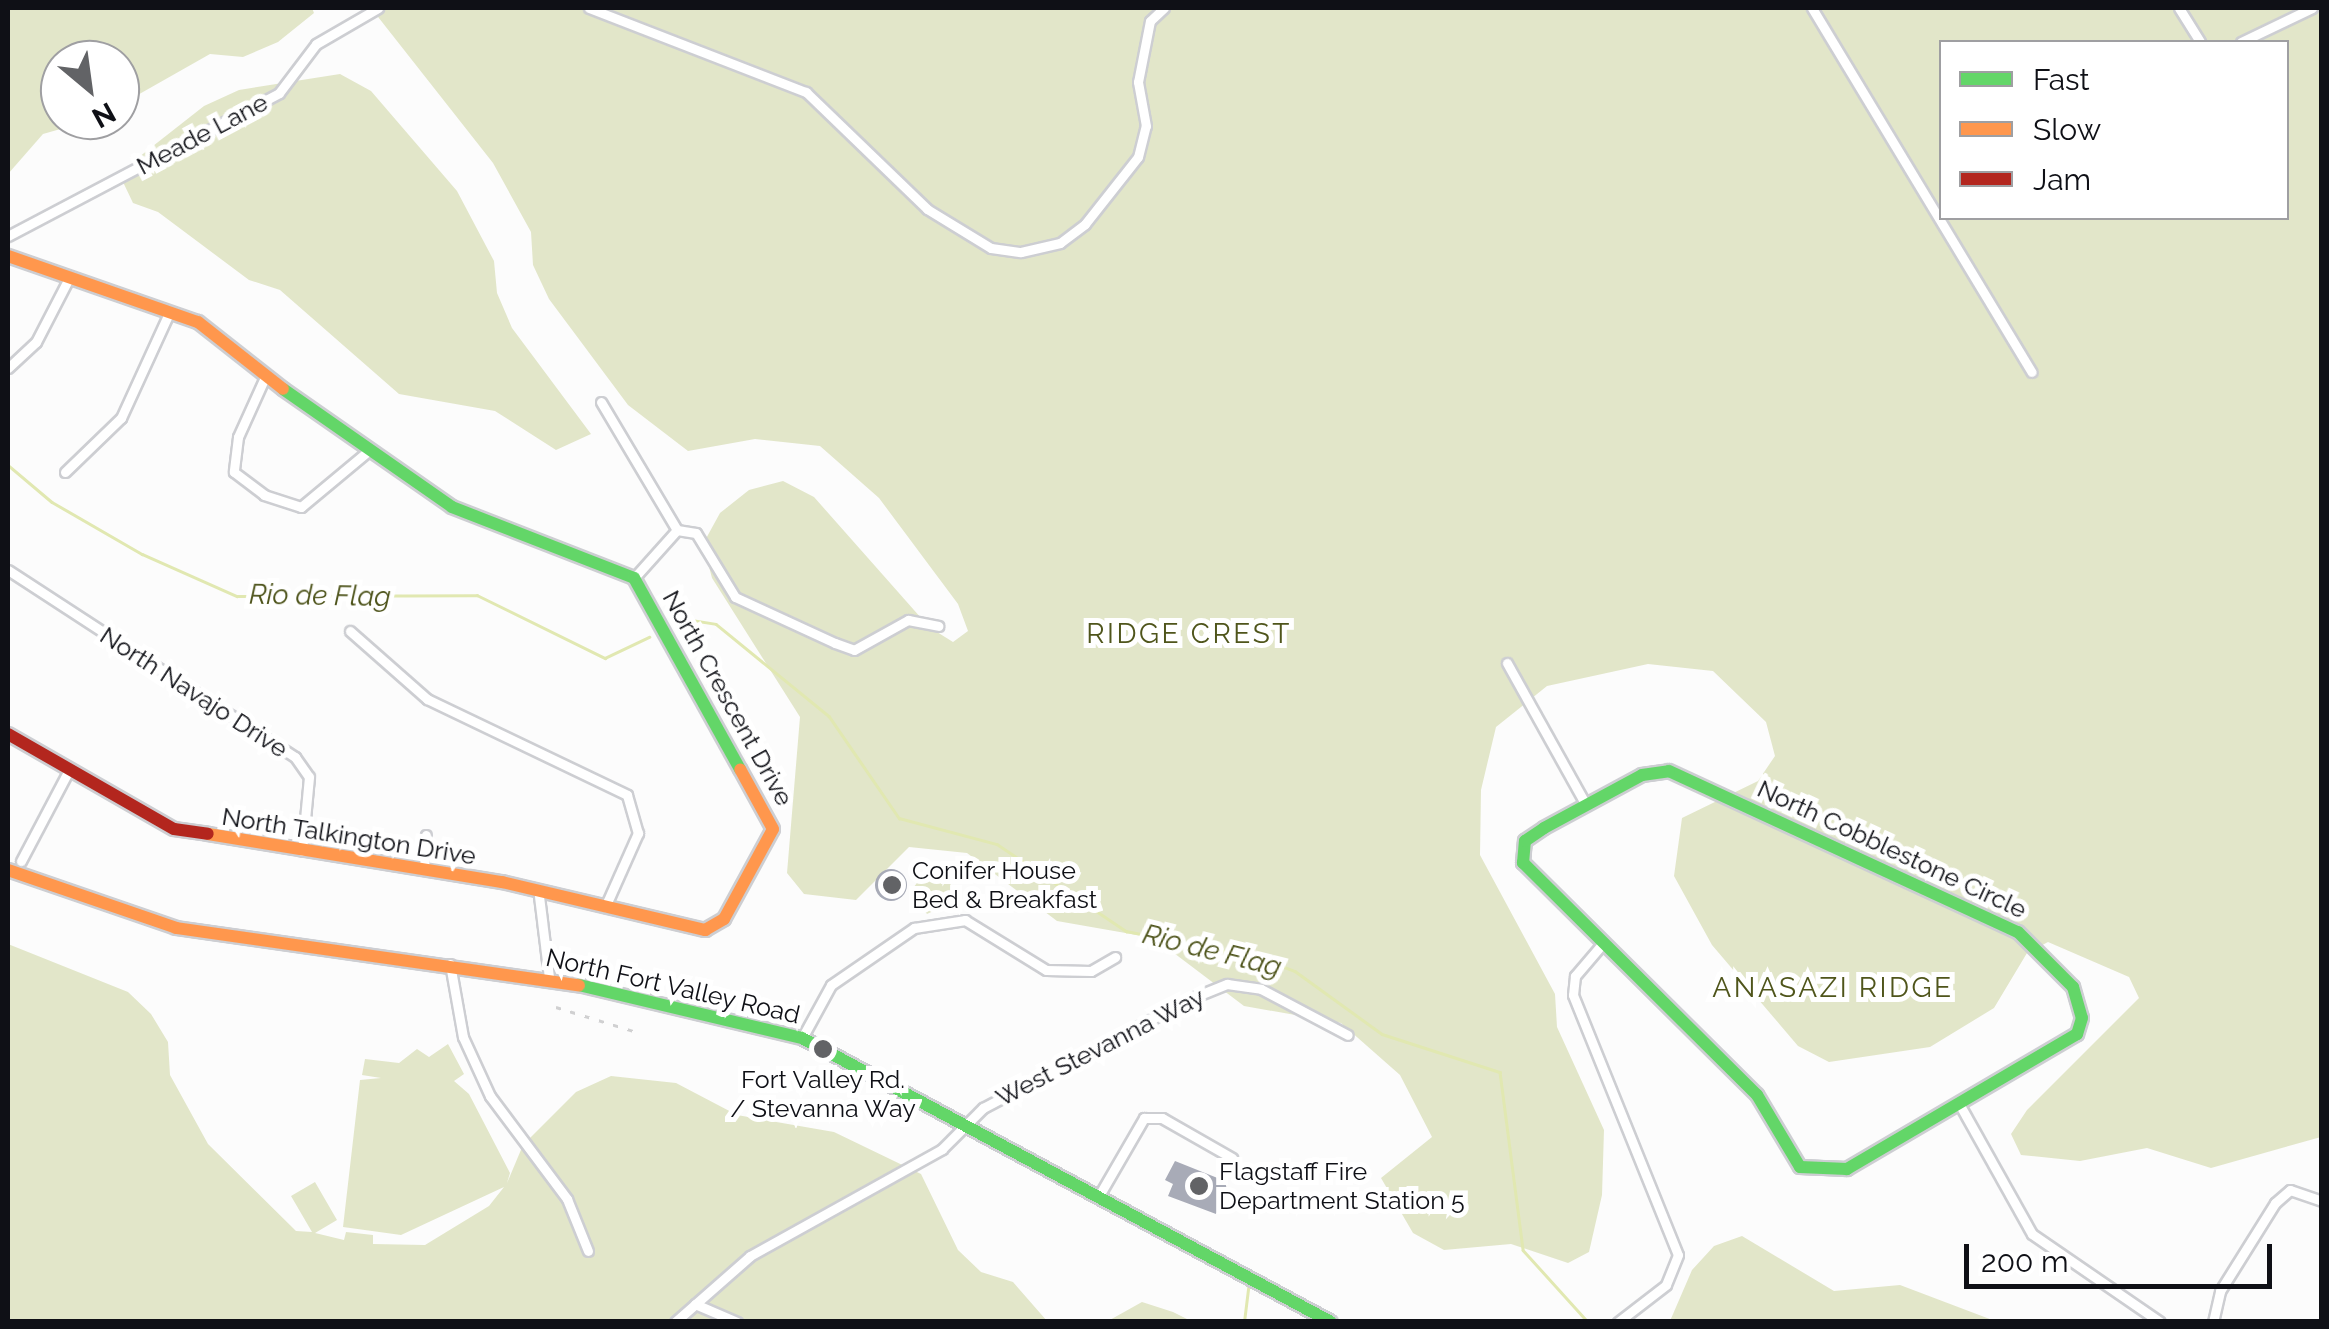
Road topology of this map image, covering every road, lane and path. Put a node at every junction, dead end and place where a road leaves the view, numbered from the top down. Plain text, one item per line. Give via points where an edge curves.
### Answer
1 (378, 8) edge
2 (589, 8) edge
3 (1164, 8) edge
4 (1812, 8) edge
5 (2179, 8) edge
6 (2312, 8) edge
7 (2199, 40) edge
8 (2245, 40) edge
9 (1939, 218) edge
10 (1940, 220) edge
11 (8, 236) edge
12 (8, 256) edge
13 (69, 278) junction
14 (169, 313) junction
15 (8, 368) edge
16 (2032, 372) dead end
17 (266, 376) junction
18 (600, 402) dead end
19 (367, 452) junction
20 (65, 472) dead end
21 (677, 530) junction
22 (8, 570) edge
23 (634, 578) junction
24 (938, 626) dead end
25 (350, 631) dead end
26 (1508, 663) dead end
27 (8, 734) edge
28 (68, 772) junction
29 (1586, 805) junction
30 (426, 835) dead end
31 (302, 856) junction
32 (21, 861) dead end
33 (8, 870) edge
34 (424, 870) junction
35 (539, 896) junction
36 (605, 907) junction
37 (705, 930) joint
38 (1604, 942) junction
39 (1115, 958) dead end
40 (450, 964) junction
41 (549, 978) junction
42 (1348, 1035) dead end
43 (802, 1038) junction
44 (1961, 1107) junction
45 (965, 1121) junction
46 (1232, 1158) dead end
47 (1100, 1194) junction
48 (2322, 1201) edge
49 (588, 1251) dead end
50 (695, 1304) junction
51 (1620, 1320) edge
52 (676, 1322) edge
53 (737, 1322) edge
54 (1330, 1322) edge
55 (2160, 1322) edge
56 (2213, 1322) edge

1 - 11 street, Meade Lane via 316,44 279,93
2 - 3 street via 806,92 926,208 992,248 1021,252 1060,242 1085,224 1138,157 1146,126 1138,82 1150,20
4 - 9 street
5 - 7 street
6 - 8 street
10 - 16 street
12 - 13 street, North Crescent Drive
13 - 14 street, North Crescent Drive
13 - 15 street via 36,342
14 - 17 street, North Crescent Drive via 223,338
14 - 20 street via 121,418
17 - 19 street, North Crescent Drive
17 - 19 street via 238,437 234,472 282,507 301,507
18 - 21 street
19 - 23 street, North Crescent Drive via 452,507
21 - 23 street
21 - 24 street via 696,533 734,597 854,650 908,620
22 - 31 street, North Navajo Drive via 304,766 310,790
23 - 37 street, North Crescent Drive via 773,830 724,919
25 - 36 street via 426,699 627,795 638,833
26 - 29 street
27 - 28 street, North Talkington Drive
28 - 31 street, North Talkington Drive via 174,829
28 - 32 street
29 - 38 street, North Cobblestone Circle via 1525,841 1520,852
29 - 44 street, North Cobblestone Circle via 1642,775 1669,771 2037,945 2080,1001 2076,1034
30 - 34 street
31 - 34 street, North Talkington Drive
33 - 40 street, North Fort Valley Road via 176,928
34 - 35 street, North Talkington Drive
35 - 36 street, North Talkington Drive
35 - 41 street
36 - 37 street, North Talkington Drive
38 - 44 street, North Cobblestone Circle via 1757,1095 1791,1158 1810,1172 1847,1169
38 - 51 street via 1575,976 1573,994 1678,1255 1666,1285
39 - 43 street via 1091,971 1046,970 965,920 914,928 831,985
40 - 41 street, North Fort Valley Road
40 - 49 street via 463,1037 490,1096 568,1199
41 - 43 street, North Fort Valley Road
42 - 45 street, West Stevanna Way via 1261,989 1227,984
43 - 45 street, North Fort Valley Road
44 - 55 street via 2032,1234
45 - 47 street, North Fort Valley Road
45 - 50 street, West Stevanna Way via 942,1149 750,1256
46 - 47 street via 1162,1118 1144,1118
47 - 54 street, North Fort Valley Road
48 - 56 street via 2290,1190 2220,1290
50 - 52 street, West Stevanna Way
50 - 53 street

